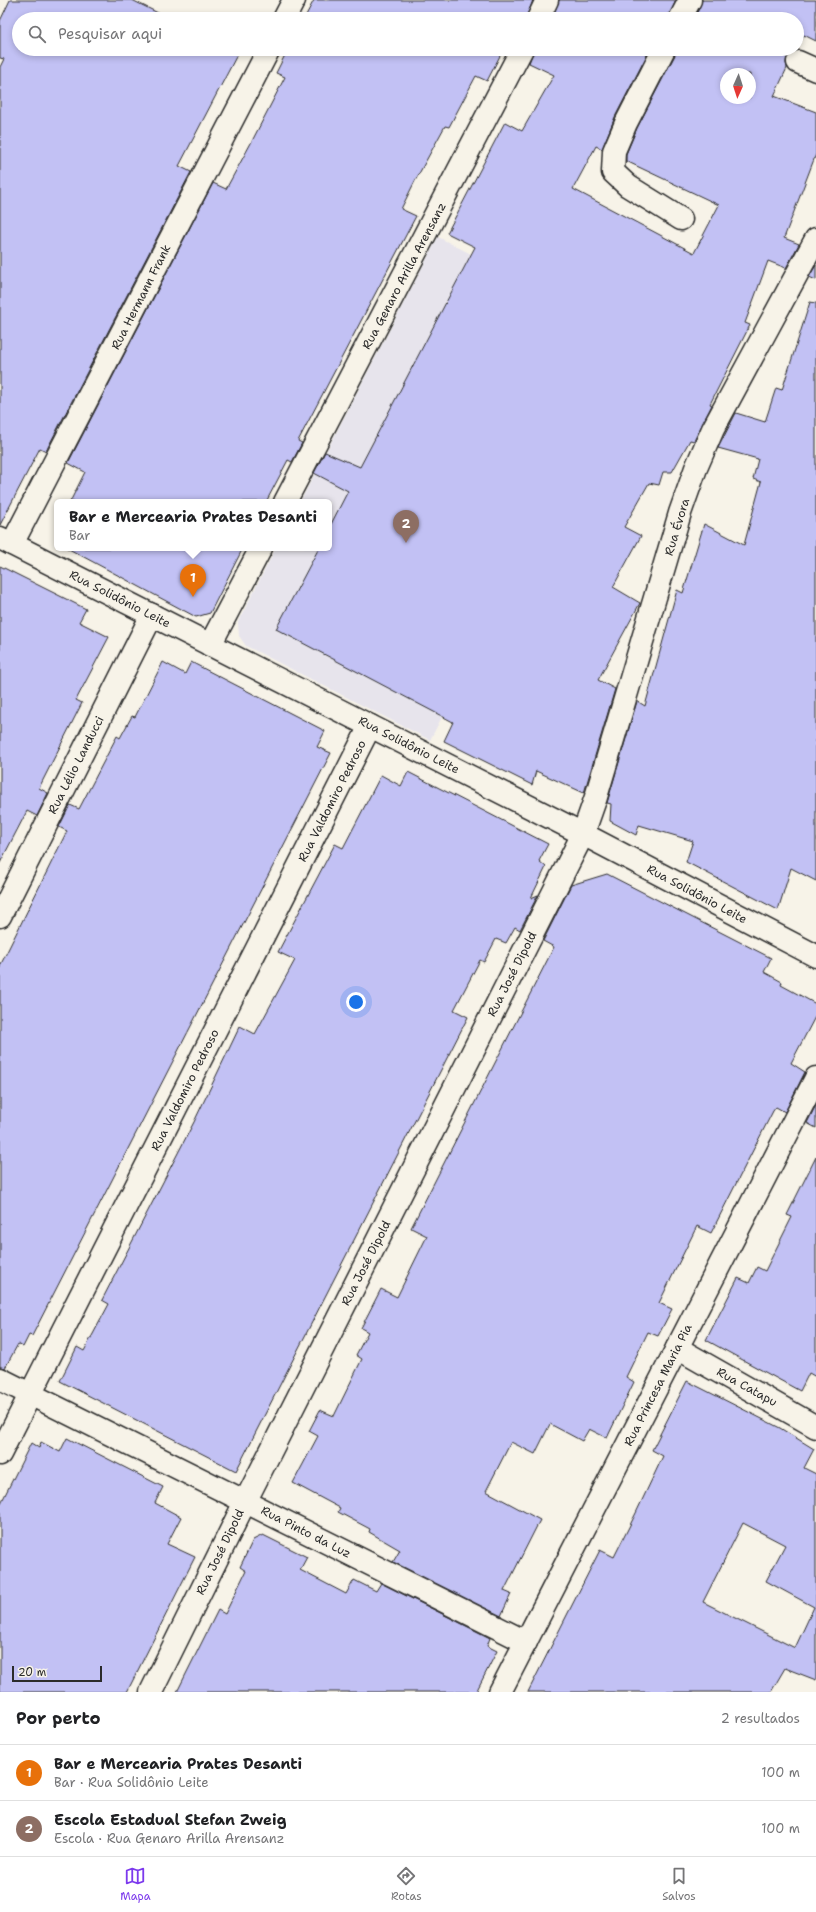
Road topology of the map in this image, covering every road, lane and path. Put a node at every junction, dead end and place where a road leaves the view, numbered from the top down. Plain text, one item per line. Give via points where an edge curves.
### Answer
1 (294, 0) edge
2 (548, 0) edge
3 (690, 0) edge
4 (288, 12) edge
5 (542, 12) edge
6 (684, 12) edge
7 (265, 56) edge
8 (518, 56) edge
9 (660, 56) edge
10 (681, 219) dead end
11 (816, 238) edge
12 (287, 499) edge
13 (6, 541) edge
14 (259, 551) edge
15 (152, 615) junction
16 (210, 645) junction
17 (370, 726) junction
18 (583, 834) junction
19 (0, 916) edge
20 (816, 956) edge
21 (816, 1078) edge
22 (677, 1348) junction
23 (0, 1379) edge
24 (30, 1394) junction
25 (816, 1427) edge
26 (0, 1454) edge
27 (245, 1502) junction
28 (526, 1642) junction
29 (150, 1692) edge
30 (500, 1692) edge

1 - 4 street
2 - 5 street
3 - 6 street
7 - 13 street, Rua Hermann Frank
8 - 12 street, Rua Genaro Arilla Arensanz
9 - 10 street via 614,151 613,172 628,186
11 - 18 street, Rua Évora via 713,429 696,468 680,513
13 - 15 street, Rua Solidônio Leite
14 - 16 street
15 - 16 street, Rua Solidônio Leite
15 - 19 street, Rua Lélio Landucci
16 - 17 street, Rua Solidônio Leite
17 - 18 street, Rua Solidônio Leite
17 - 24 street, Rua Valdomiro Pedroso
18 - 20 street, Rua Solidônio Leite
18 - 27 street, Rua José Dipold
21 - 22 street, Rua Princesa Maria Pia
22 - 25 street, Rua Catapu
22 - 28 street, Rua Princesa Maria Pia
23 - 24 street, Rua Pinto da Luz
24 - 26 street, Rua Valdomiro Pedroso
24 - 27 street, Rua Pinto da Luz
27 - 28 street, Rua Pinto da Luz
27 - 29 street, Rua José Dipold
28 - 30 street, Rua Princesa Maria Pia

